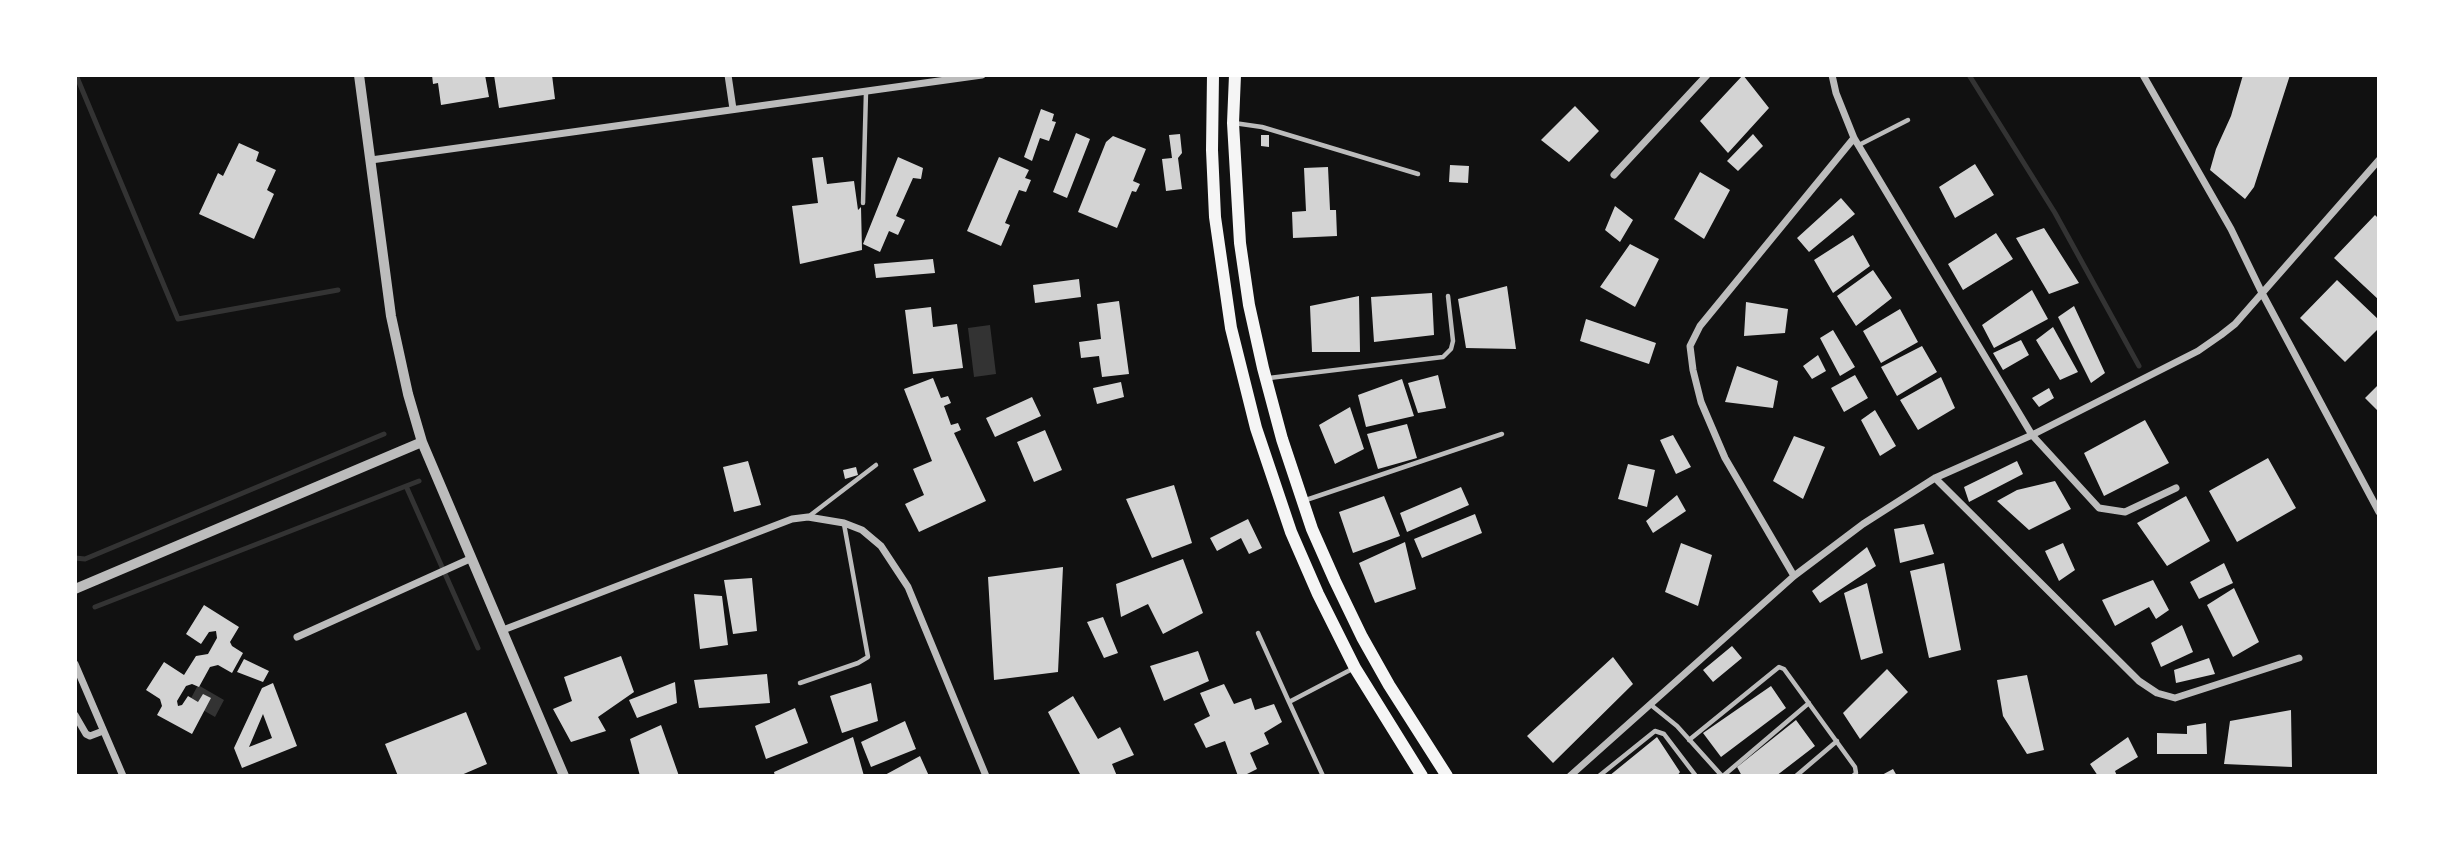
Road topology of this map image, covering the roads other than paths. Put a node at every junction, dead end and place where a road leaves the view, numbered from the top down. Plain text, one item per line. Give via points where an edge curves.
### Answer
1 (359, 75) edge
2 (728, 75) edge
3 (982, 75) edge
4 (1213, 75) edge
5 (1235, 75) edge
6 (1707, 75) edge
7 (1832, 75) edge
8 (2143, 75) edge
9 (866, 92) junction
10 (733, 109) junction
11 (1908, 121) dead end
12 (1233, 123) junction
13 (1853, 138) junction
14 (1858, 146) junction
15 (371, 160) junction
16 (2379, 160) edge
17 (1418, 174) dead end
18 (1614, 176) dead end
19 (863, 202) dead end
20 (2262, 293) junction
21 (1448, 296) dead end
22 (1265, 378) junction
23 (1502, 434) dead end
24 (2032, 435) junction
25 (422, 442) junction
26 (876, 465) dead end
27 (1936, 478) junction
28 (2176, 488) dead end
29 (1302, 501) junction
30 (2379, 512) edge
31 (808, 517) junction
32 (844, 523) junction
33 (472, 558) junction
34 (1794, 576) junction
35 (75, 589) edge
36 (503, 630) junction
37 (1258, 632) dead end
38 (297, 637) dead end
39 (2299, 658) dead end
40 (75, 664) edge
41 (1355, 668) junction
42 (800, 683) dead end
43 (1289, 702) junction
44 (1809, 703) junction
45 (1651, 705) junction
46 (75, 715) edge
47 (103, 731) junction
48 (1689, 740) junction
49 (1837, 741) junction
50 (984, 775) edge
51 (123, 776) edge
52 (564, 776) edge
53 (1323, 776) edge
54 (1422, 776) edge
55 (1447, 776) edge
56 (1570, 776) edge
57 (1599, 776) edge
58 (1696, 776) edge
59 (1723, 776) edge
60 (1796, 776) edge
61 (1853, 776) edge

1 - 15 street
2 - 10 street
3 - 9 street
4 - 41 main road via 1215,217 1242,375 1291,532
5 - 12 main road
6 - 18 street
7 - 13 street
8 - 20 street
9 - 10 street
9 - 19 lane
10 - 15 street
11 - 14 lane
12 - 17 lane via 1262,127
12 - 22 main road via 1240,243
13 - 14 street
13 - 34 street via 1700,326 1690,346 1701,402 1725,458
14 - 24 street
15 - 25 street via 398,354
16 - 20 street
20 - 24 street via 2235,324 2198,351
20 - 30 street
21 - 22 lane via 1454,341 1443,357
22 - 29 main road
23 - 29 lane
24 - 27 street
24 - 28 street via 2099,508 2125,512
25 - 33 street
25 - 35 street
26 - 31 lane
27 - 34 street via 1863,524
27 - 39 street via 2157,694 2175,698
29 - 55 main road via 1362,637
31 - 32 street
31 - 36 street via 792,519
32 - 42 lane via 867,657
32 - 50 street via 862,530 881,547 908,587
33 - 36 street
33 - 38 street
34 - 45 street
36 - 52 street
37 - 43 lane
40 - 47 street
41 - 43 lane
41 - 54 main road
43 - 53 lane
44 - 48 lane via 1779,667
44 - 49 lane
44 - 59 lane
45 - 48 lane
45 - 56 street
46 - 47 street via 86,734
47 - 51 street
48 - 59 lane
49 - 60 lane
49 - 61 lane via 1855,767
57 - 58 lane via 1655,731 1664,734

